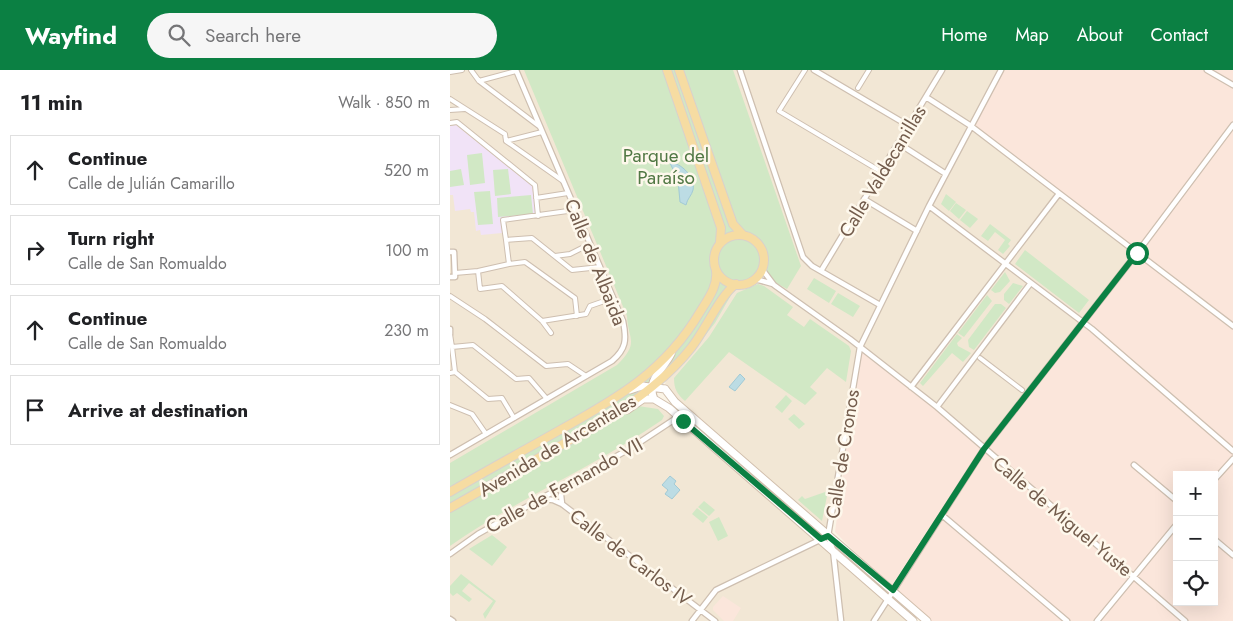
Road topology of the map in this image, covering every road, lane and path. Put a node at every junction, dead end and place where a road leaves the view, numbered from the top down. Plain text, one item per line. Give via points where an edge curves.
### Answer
1 (462, 70) edge
2 (471, 70) edge
3 (516, 70) edge
4 (667, 70) edge
5 (679, 70) edge
6 (740, 70) edge
7 (804, 70) edge
8 (814, 70) edge
9 (869, 70) edge
10 (942, 70) edge
11 (1001, 70) edge
12 (1207, 70) edge
13 (450, 72) edge
14 (479, 81) junction
15 (1233, 85) edge
16 (858, 88) dead end
17 (926, 97) junction
18 (450, 99) edge
19 (466, 109) junction
20 (450, 110) edge
21 (450, 123) edge
22 (1233, 125) edge
23 (908, 126) junction
24 (971, 126) junction
25 (541, 130) junction
26 (506, 141) junction
27 (898, 143) junction
28 (880, 171) junction
29 (946, 174) junction
30 (563, 181) junction
31 (568, 193) junction
32 (1058, 195) junction
33 (536, 198) junction
34 (864, 199) junction
35 (929, 206) junction
36 (575, 210) junction
37 (538, 216) junction
38 (917, 232) junction
39 (743, 235) junction
40 (506, 240) junction
41 (720, 242) junction
42 (590, 244) junction
43 (450, 252) edge
44 (1137, 253) junction
45 (554, 256) junction
46 (509, 264) junction
47 (1005, 265) junction
48 (600, 267) junction
49 (762, 269) junction
50 (478, 271) junction
51 (716, 271) junction
52 (821, 271) junction
53 (455, 273) junction
54 (450, 277) edge
55 (755, 279) junction
56 (736, 284) junction
57 (1030, 284) junction
58 (774, 285) junction
59 (450, 296) edge
60 (613, 298) junction
61 (880, 305) junction
62 (576, 316) junction
63 (542, 321) junction
64 (1082, 322) junction
65 (1233, 326) edge
66 (450, 329) edge
67 (551, 333) dead end
68 (450, 334) edge
69 (860, 347) junction
70 (452, 348) junction
71 (671, 354) junction
72 (980, 358) dead end
73 (452, 373) edge
74 (667, 373) junction
75 (586, 376) junction
76 (652, 386) junction
77 (911, 387) junction
78 (665, 389) junction
79 (1022, 390) dead end
80 (627, 392) junction
81 (547, 399) junction
82 (654, 399) junction
83 (450, 406) edge
84 (936, 407) junction
85 (678, 417) junction
86 (514, 418) junction
87 (602, 422) junction
88 (486, 434) junction
89 (984, 449) junction
90 (1233, 451) edge
91 (450, 455) edge
92 (1233, 459) edge
93 (1134, 465) dead end
94 (1218, 476) edge
95 (568, 483) junction
96 (450, 492) edge
97 (1173, 498) edge
98 (538, 500) junction
99 (562, 504) junction
100 (450, 508) edge
101 (942, 515) junction
102 (1173, 529) edge
103 (828, 536) junction
104 (821, 539) junction
105 (1218, 542) edge
106 (833, 550) junction
107 (450, 554) edge
108 (1233, 555) edge
109 (1134, 576) junction
110 (893, 590) junction
111 (887, 598) junction
112 (700, 610) junction
113 (692, 621) edge
114 (715, 621) edge
115 (841, 621) edge
116 (874, 621) edge
117 (913, 621) edge
118 (927, 621) edge
119 (1067, 621) edge
120 (1097, 621) edge
121 (1185, 621) edge

1 - 13 street
2 - 14 street
3 - 14 street
3 - 25 street, Calle de Albaida
4 - 41 main road via 721,228
5 - 39 main road via 733,224
6 - 52 street via 804,257
7 - 28 street via 779,111
8 - 23 street
9 - 16 street
10 - 17 street, Calle Valdecanillas
11 - 24 street, Calle de Cronos
12 - 15 street
14 - 25 street
17 - 23 street, Calle Valdecanillas
17 - 24 street
18 - 19 street
19 - 20 street
19 - 26 street via 505,134
21 - 33 street via 457,122 535,186
22 - 44 street
23 - 27 street, Calle Valdecanillas
24 - 29 street, Calle de Cronos
24 - 32 street
25 - 26 street
25 - 30 street, Calle de Albaida
26 - 30 street
27 - 28 street, Calle Valdecanillas
27 - 29 street
28 - 34 street, Calle Valdecanillas
29 - 35 street, Calle de Cronos
30 - 31 street, Calle de Albaida
31 - 33 street
31 - 36 street, Calle de Albaida
32 - 44 street
32 - 47 street
33 - 37 street
34 - 38 street
34 - 52 street, Calle Valdecanillas
35 - 38 street, Calle de Cronos
35 - 47 street
36 - 37 street
36 - 42 street, Calle de Albaida
37 - 40 street via 503,220
38 - 61 street, Calle de Cronos
39 - 41 main road via 731,236
39 - 49 main road via 754,239 761,248 764,258
40 - 45 street via 532,238
40 - 46 street
41 - 51 main road via 714,254
42 - 45 street via 570,254
42 - 48 street, Calle de Albaida
43 - 53 street via 454,252
44 - 64 street
44 - 65 street
45 - 48 street via 572,270
46 - 50 street
46 - 62 street via 525,262 575,298
47 - 57 street
47 - 77 street
48 - 60 street, Calle de Albaida
49 - 55 main road
49 - 58 street, Calle de Miguel Yuste
50 - 53 street
50 - 63 street via 480,290 502,286
51 - 56 main road via 722,279
51 - 71 main road, Avenida de Arcentales via 718,282 693,325
52 - 61 street
53 - 54 street via 455,277
55 - 56 main road via 746,284
55 - 58 street, Calle de Miguel Yuste
56 - 74 main road, Avenida de Arcentales via 727,292 692,347
57 - 64 street
57 - 84 street
58 - 69 street, Calle de Miguel Yuste
59 - 75 street via 546,366 568,364
60 - 62 street via 590,306 586,314
60 - 75 street, Calle de Albaida via 627,337 623,352
61 - 69 street, Calle de Cronos
62 - 63 street
63 - 67 street
64 - 89 street
64 - 90 street
66 - 68 street
68 - 70 street
69 - 77 street, Calle de Miguel Yuste
69 - 103 street, Calle de Cronos
70 - 73 street
70 - 81 street via 473,345 516,379 529,378
71 - 76 main road via 655,375
71 - 80 main road, Avenida de Arcentales
72 - 79 street
73 - 86 street via 488,399 502,398
74 - 76 main road, Avenida de Arcentales
74 - 78 main road
75 - 81 street, Calle de Albaida
76 - 78 main road
76 - 80 main road
76 - 82 main road
76 - 87 main road, Avenida de Arcentales
77 - 84 street, Calle de Miguel Yuste
78 - 103 main road via 675,402
80 - 96 main road, Avenida de Arcentales
81 - 86 street, Calle de Albaida
82 - 85 main road
82 - 87 main road via 644,399
83 - 88 street via 472,414
84 - 89 street, Calle de Miguel Yuste
85 - 95 street, Calle de Fernando VII
85 - 104 main road
86 - 88 street, Calle de Albaida
87 - 100 main road, Avenida de Arcentales
88 - 91 street, Calle de Albaida
89 - 101 street
89 - 109 street, Calle de Miguel Yuste
92 - 94 street
93 - 97 street
95 - 98 street, Calle de Fernando VII
95 - 99 street, Calle de Carlos IV via 563,490
98 - 99 street, Calle de Carlos IV
98 - 107 street, Calle de Fernando VII
99 - 112 street, Calle de Carlos IV
101 - 110 street
101 - 119 street
102 - 109 street
103 - 104 street
103 - 106 street, Calle de Cronos
103 - 110 main road
104 - 106 main road
104 - 112 street via 716,590
105 - 108 street
106 - 111 main road
106 - 115 street, Calle de Cronos
109 - 120 street
109 - 121 street, Calle de Miguel Yuste
110 - 111 street
110 - 118 main road
111 - 116 street
111 - 117 main road
112 - 113 street
112 - 114 street, Calle de Carlos IV

